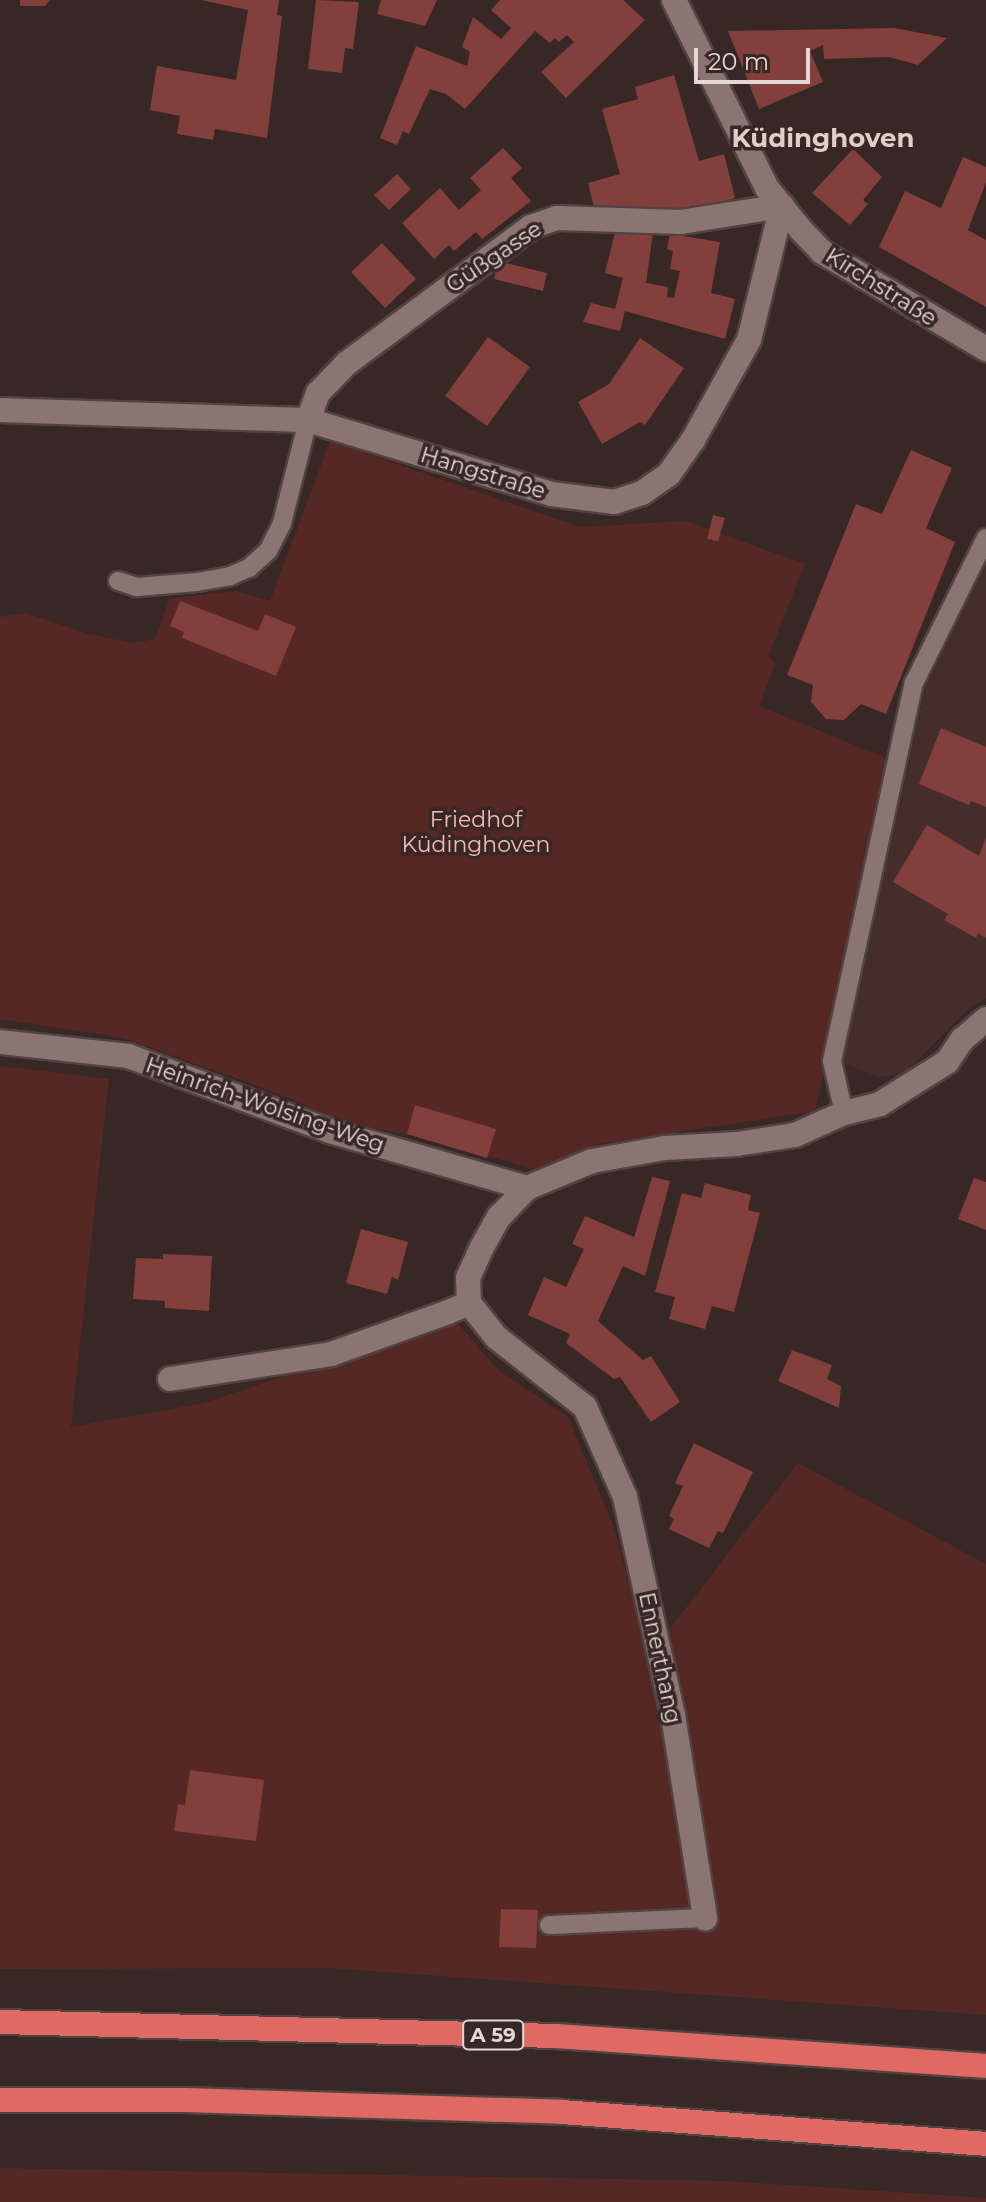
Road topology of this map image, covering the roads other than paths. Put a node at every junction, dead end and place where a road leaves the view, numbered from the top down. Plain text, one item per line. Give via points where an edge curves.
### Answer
1 (674, 0) edge
2 (782, 206) junction
3 (986, 349) edge
4 (0, 410) edge
5 (308, 420) junction
6 (986, 538) edge
7 (118, 581) dead end
8 (986, 1019) edge
9 (0, 1042) edge
10 (844, 1113) junction
11 (527, 1188) junction
12 (458, 1308) junction
13 (170, 1379) dead end
14 (705, 1918) joint
15 (549, 1925) dead end
16 (0, 2022) edge
17 (986, 2066) edge
18 (0, 2100) edge
19 (986, 2144) edge

1 - 2 street, Kirchstraße via 767,188
2 - 3 street, Kirchstraße via 822,252
2 - 5 street, Güßgasse via 681,222 557,218 531,227 347,363 318,393
2 - 5 street, Hangstraße via 749,340 693,440 669,474 642,493 614,502 551,494
4 - 5 street, Hangstraße
5 - 7 lane via 282,523 259,560 230,576 197,582 137,587
6 - 10 lane via 914,683 832,1061
8 - 10 street via 947,1062 914,1084 880,1104
9 - 11 street, Heinrich-Wolsing-Weg via 128,1056 330,1131
10 - 11 street via 795,1135 592,1161
11 - 12 street via 499,1217
12 - 13 street via 331,1354
12 - 14 street, Ennerthang via 585,1407 625,1497 673,1715
14 - 15 lane, Ennerthang
16 - 17 highway, A 59 via 557,2036
18 - 19 highway via 562,2112

